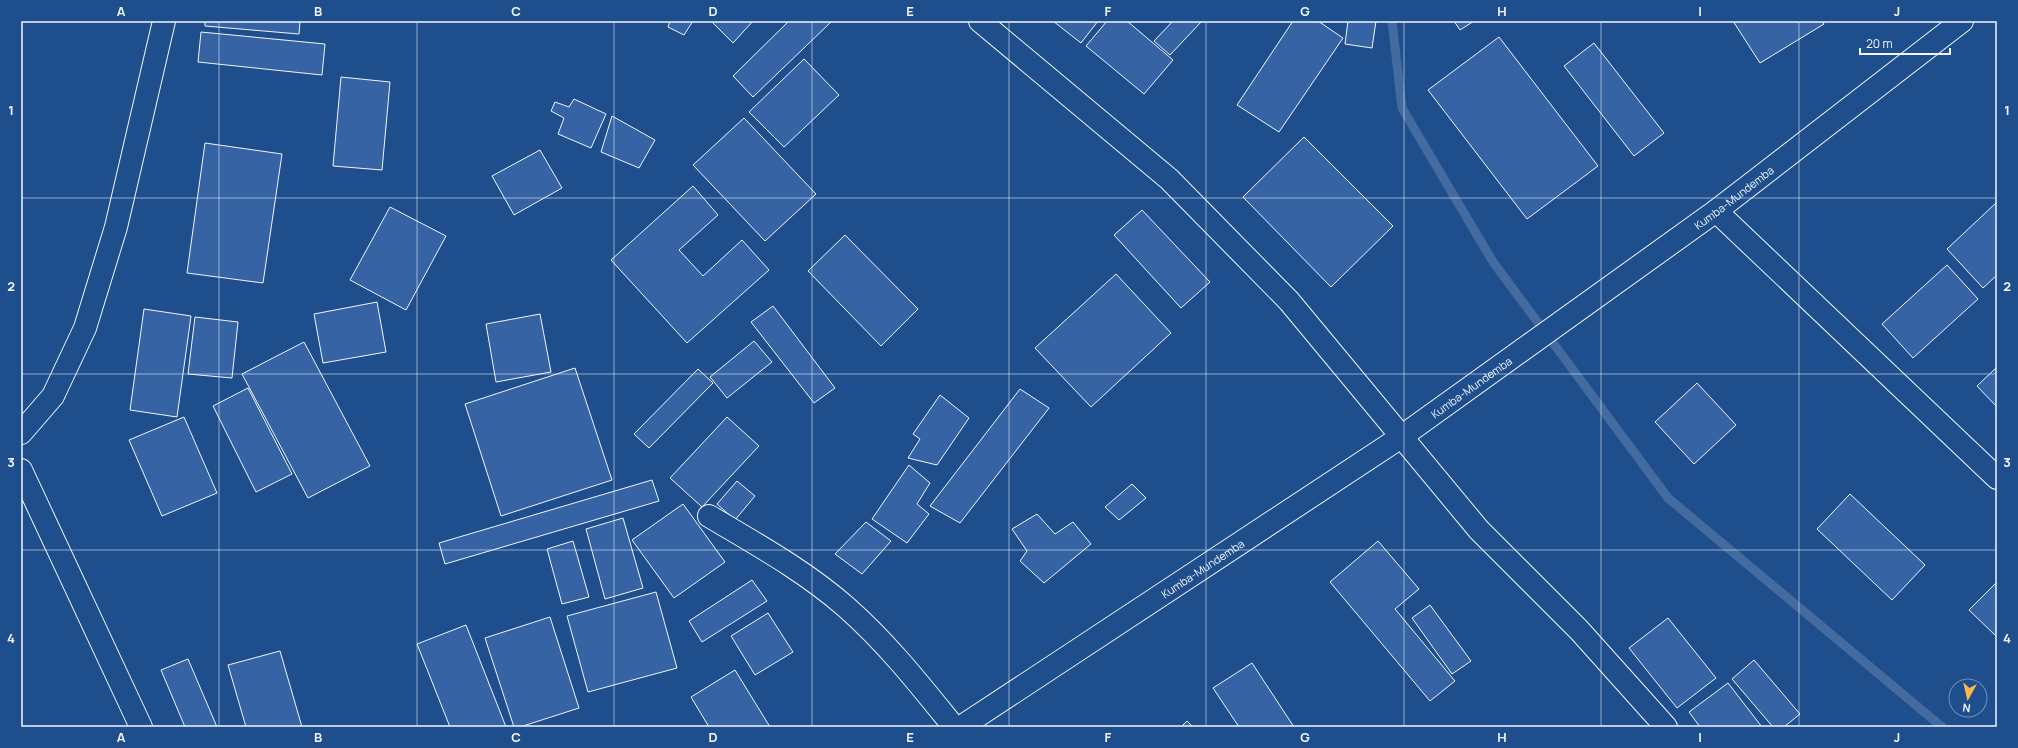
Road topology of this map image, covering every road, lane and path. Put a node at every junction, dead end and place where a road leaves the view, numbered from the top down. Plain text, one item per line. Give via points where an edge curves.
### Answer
1 (164, 21) edge
2 (980, 21) edge
3 (1962, 21) edge
4 (1716, 211) junction
5 (21, 433) edge
6 (1401, 437) junction
7 (21, 470) edge
8 (1997, 478) edge
9 (709, 516) dead end
10 (141, 727) edge
11 (954, 727) edge
12 (961, 727) edge
13 (1666, 727) edge

1 - 5 main road via 116,227 85,328 53,396
2 - 6 main road via 1169,179 1289,301
3 - 4 main road, Kumba-Mundemba
4 - 6 main road, Kumba-Mundemba
4 - 8 main road
6 - 12 main road, Kumba-Mundemba
6 - 13 main road via 1479,530 1579,630
7 - 10 main road
9 - 11 main road via 778,557 846,607 904,664

